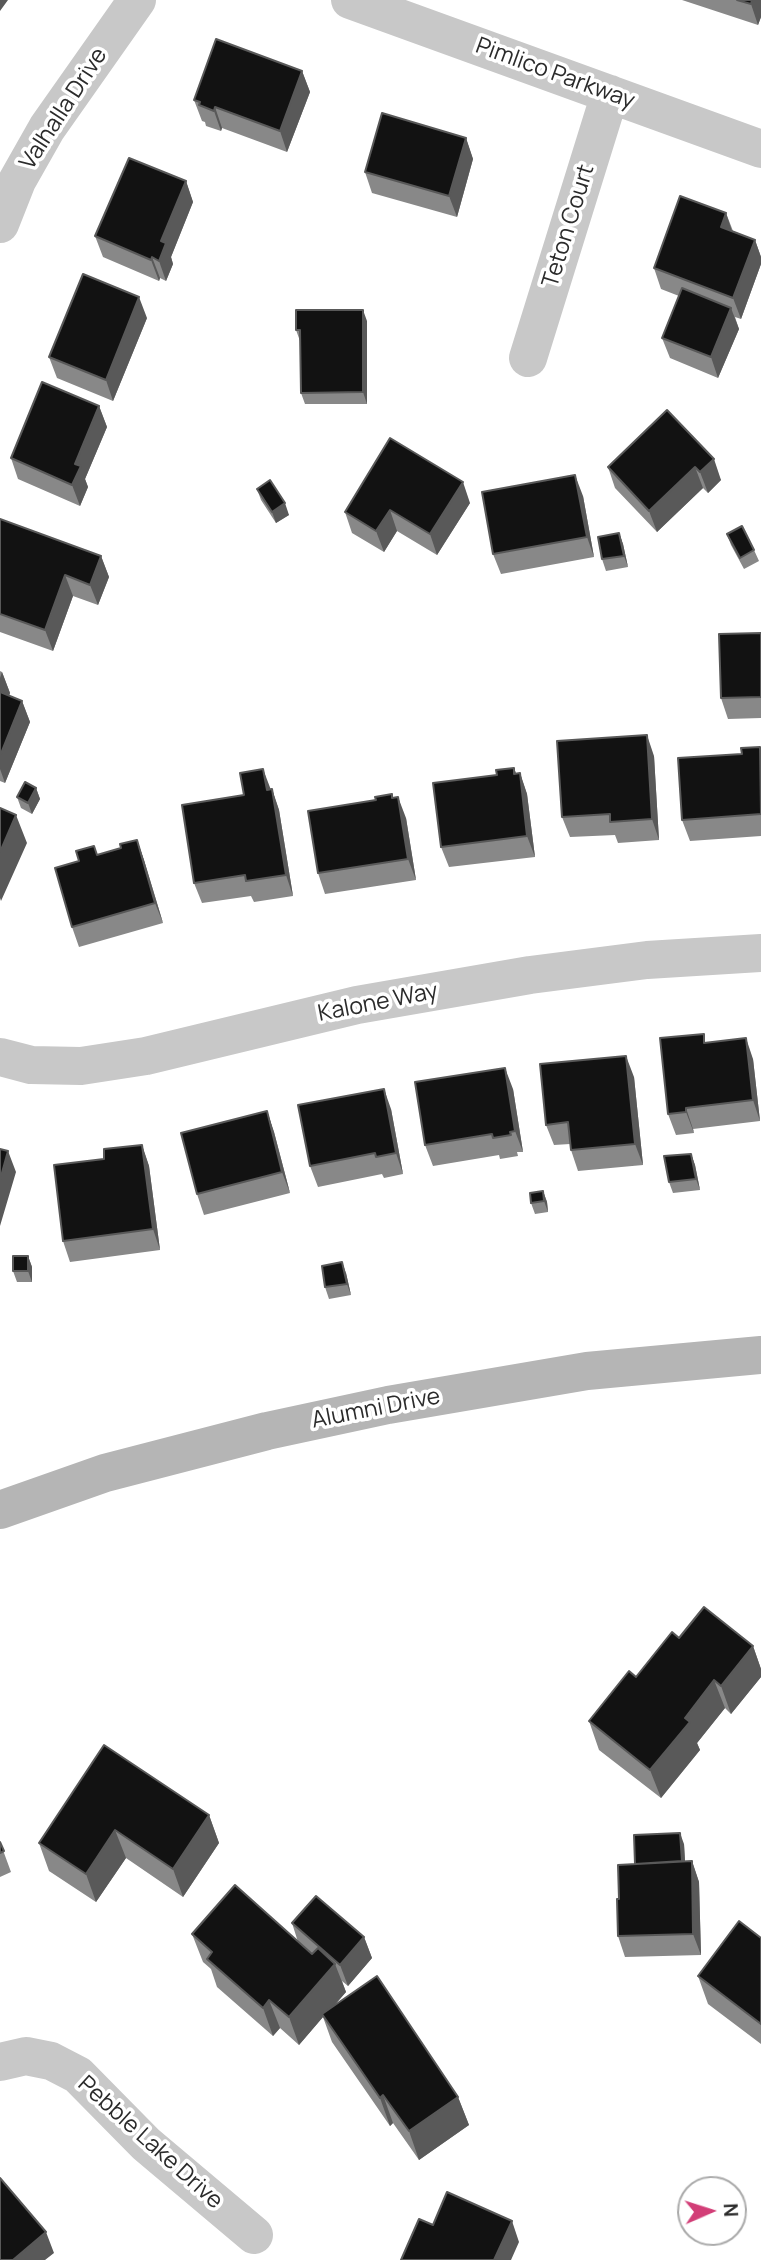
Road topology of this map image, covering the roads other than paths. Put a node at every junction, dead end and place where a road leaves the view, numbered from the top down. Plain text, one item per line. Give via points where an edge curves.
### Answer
1 (137, 0) edge
2 (350, 0) edge
3 (610, 94) junction
4 (761, 149) edge
5 (0, 224) edge
6 (528, 358) dead end
7 (761, 953) edge
8 (0, 1057) edge
9 (761, 1355) edge
10 (0, 1510) edge
11 (0, 2062) edge
12 (254, 2235) dead end

1 - 5 street, Valhalla Drive via 47,128 17,181
2 - 3 street, Pimlico Parkway
3 - 4 street, Pimlico Parkway
3 - 6 street, Teton Court
7 - 8 street, Kalone Way via 647,960 530,975 357,1005 146,1056 80,1066 31,1065
9 - 10 street, Alumni Drive via 587,1371 388,1405 267,1430 105,1472
11 - 12 street, Pebble Lake Drive via 26,2056 51,2061 78,2075 146,2144

